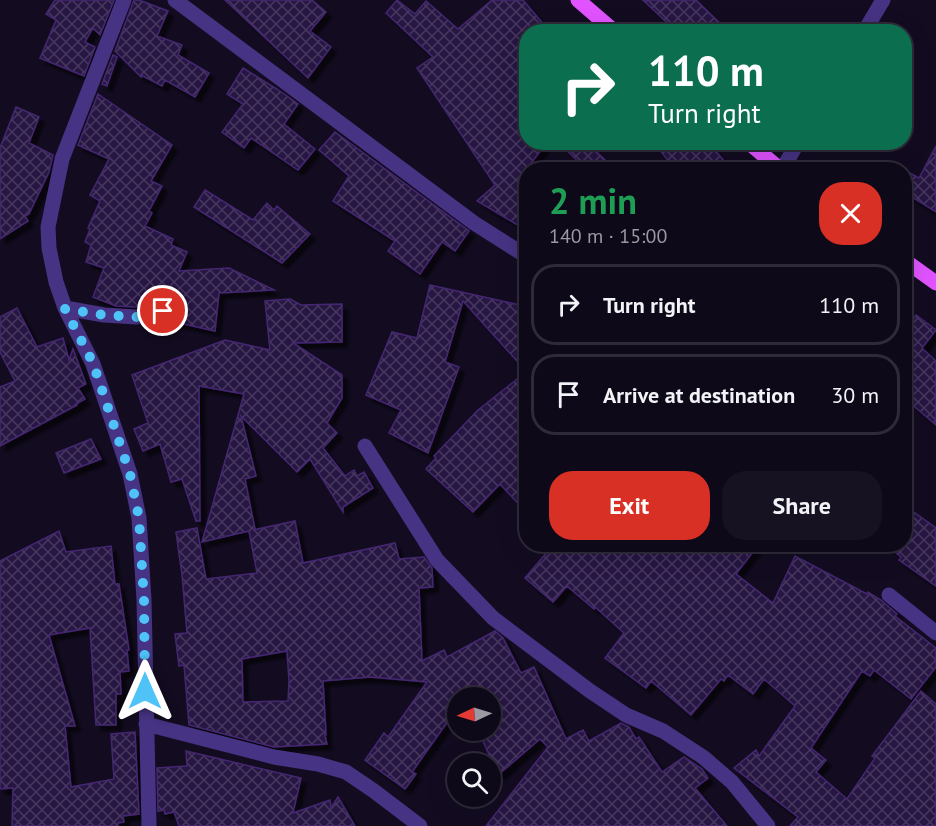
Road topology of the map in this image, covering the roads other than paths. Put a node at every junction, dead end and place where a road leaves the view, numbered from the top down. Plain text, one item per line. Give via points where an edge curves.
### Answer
1 (124, 0) edge
2 (175, 0) edge
3 (578, 0) edge
4 (883, 0) edge
5 (606, 24) edge
6 (869, 24) edge
7 (758, 150) edge
8 (772, 162) edge
9 (519, 252) edge
10 (912, 266) edge
11 (936, 283) edge
12 (65, 309) junction
13 (163, 311) dead end
14 (365, 446) dead end
15 (889, 595) dead end
16 (936, 633) edge
17 (146, 724) junction
18 (149, 826) edge
19 (420, 826) edge
20 (768, 826) edge

1 - 12 street via 62,159 50,213 49,248
2 - 9 street via 474,223
3 - 5 main road
4 - 6 street
7 - 8 main road
10 - 11 main road
12 - 13 street via 137,317
12 - 17 street via 93,363 130,474 139,518
14 - 20 street via 437,560 493,618 626,715 663,731 703,757 732,782
15 - 16 street
17 - 18 street
17 - 19 street via 346,772

